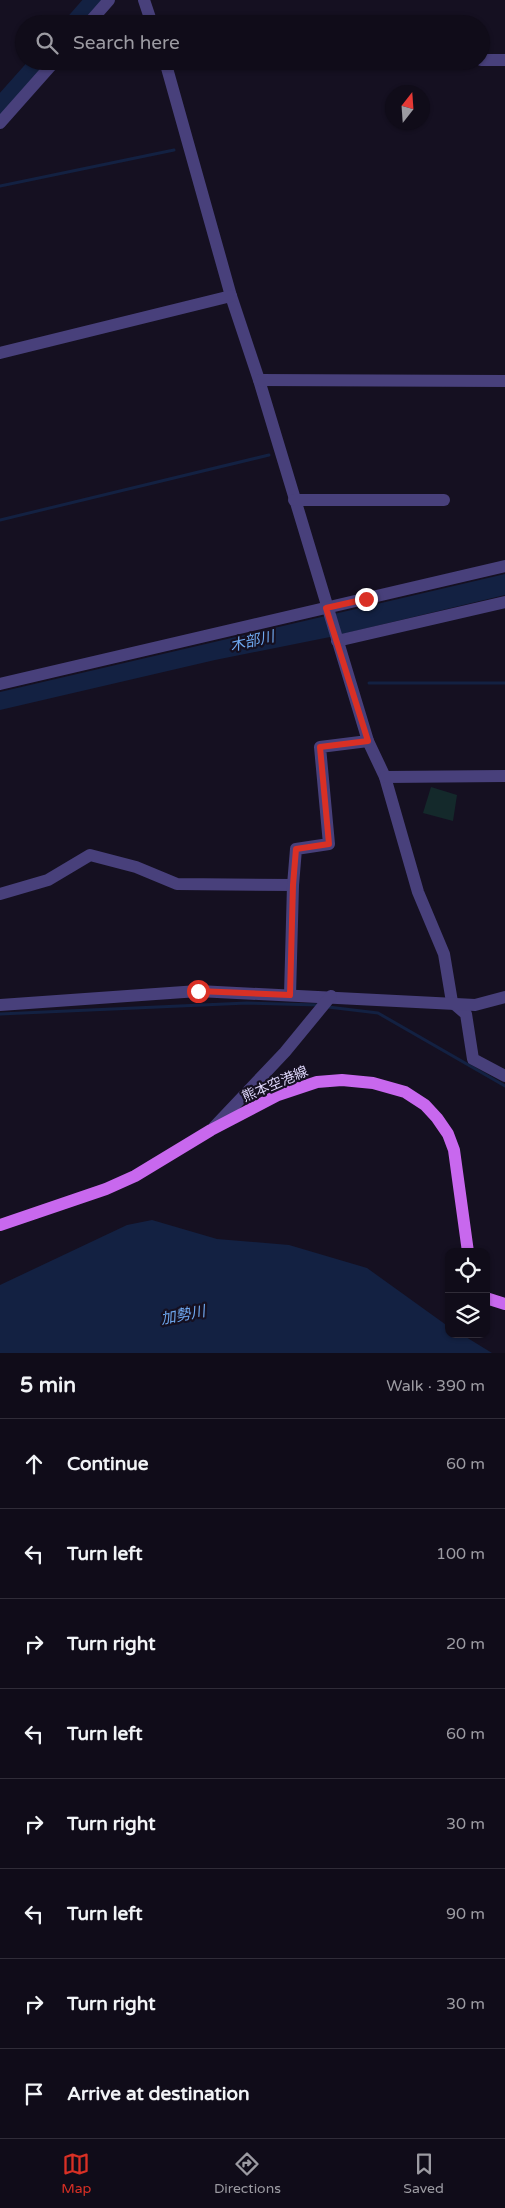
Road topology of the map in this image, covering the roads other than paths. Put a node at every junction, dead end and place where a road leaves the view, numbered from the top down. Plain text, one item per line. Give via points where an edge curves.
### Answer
1 (109, 0) edge
2 (144, 0) edge
3 (96, 15) edge
4 (149, 15) edge
5 (490, 60) edge
6 (505, 60) edge
7 (47, 70) edge
8 (167, 70) edge
9 (0, 123) edge
10 (230, 296) junction
11 (0, 353) edge
12 (259, 380) junction
13 (505, 380) edge
14 (294, 500) junction
15 (444, 500) dead end
16 (505, 566) edge
17 (505, 602) edge
18 (326, 608) junction
19 (337, 641) junction
20 (0, 684) edge
21 (368, 741) junction
22 (505, 776) edge
23 (385, 777) junction
24 (293, 885) junction
25 (0, 894) edge
26 (290, 995) junction
27 (330, 996) junction
28 (505, 997) edge
29 (452, 1002) junction
30 (0, 1005) edge
31 (505, 1076) edge
32 (211, 1130) junction
33 (0, 1225) edge
34 (468, 1248) edge
35 (490, 1299) edge
36 (505, 1304) edge

1 - 3 street
2 - 4 street
5 - 6 street
7 - 9 street
8 - 10 street
10 - 11 street
10 - 12 street
12 - 13 street
12 - 14 street
14 - 15 street
14 - 18 street
16 - 18 street
17 - 19 street
18 - 19 street
18 - 20 street
19 - 21 street
21 - 23 street
21 - 24 street via 320,747 329,844 296,849
22 - 23 street
23 - 29 street via 418,892 444,954
24 - 25 street via 176,884 136,867 90,855 48,880
24 - 26 street
26 - 27 street
26 - 30 street via 198,991
27 - 29 street
27 - 32 street via 285,1052
28 - 29 street via 475,1005
29 - 31 street via 466,1014 473,1059
32 - 33 main road, 熊本空港線 via 135,1176
32 - 34 main road, 熊本空港線 via 278,1096 317,1082 372,1083 405,1092 425,1106 448,1134 458,1170
35 - 36 main road

